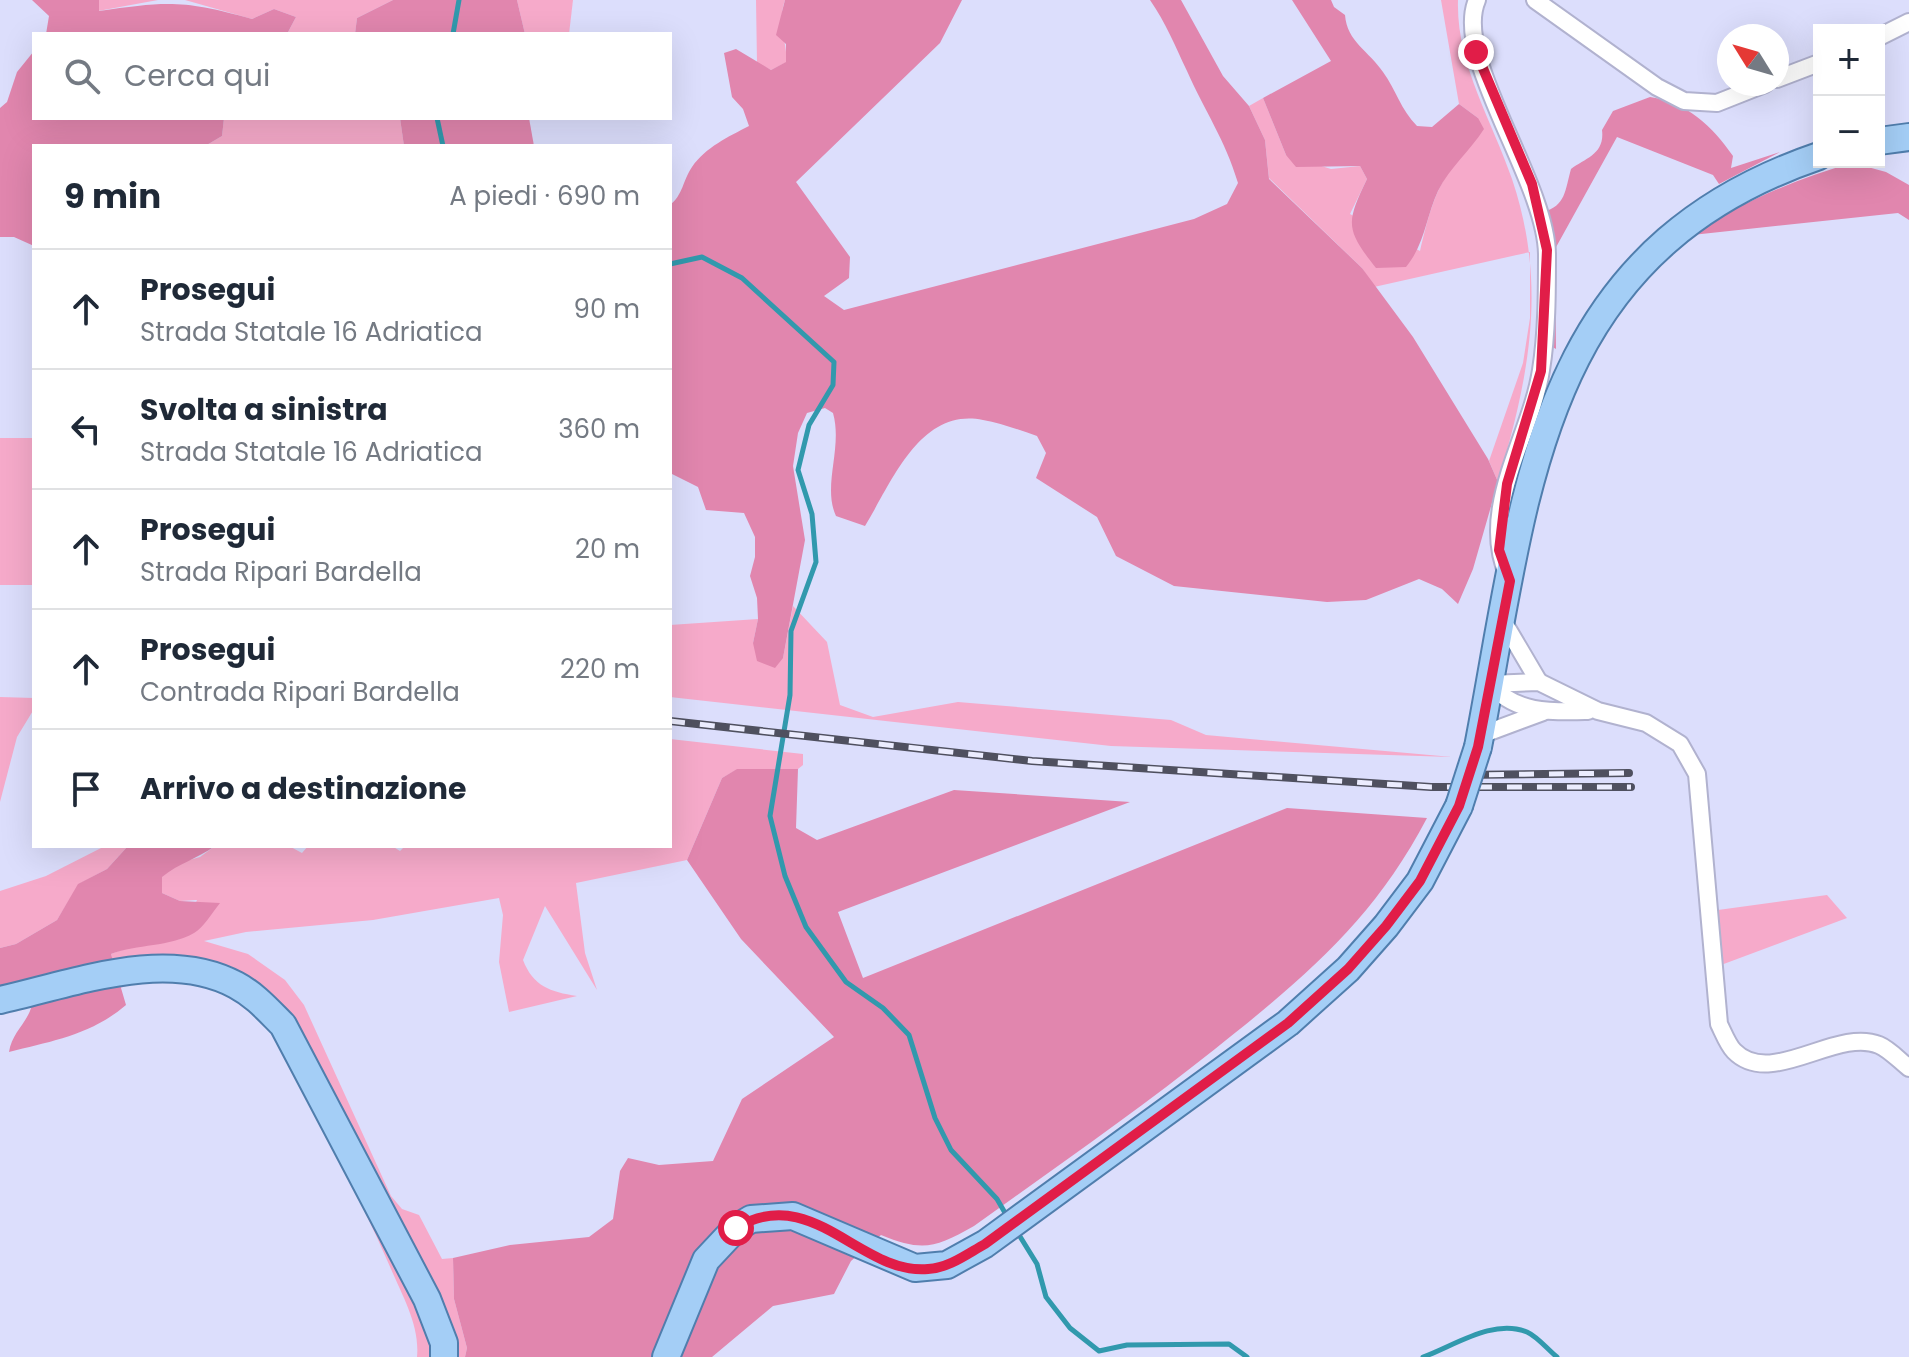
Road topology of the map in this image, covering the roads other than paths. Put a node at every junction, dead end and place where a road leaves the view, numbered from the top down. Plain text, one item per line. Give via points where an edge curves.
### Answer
1 (1477, 0) edge
2 (1535, 0) edge
3 (1909, 22) edge
4 (1885, 34) edge
5 (1813, 65) edge
6 (1789, 74) edge
7 (1735, 96) edge
8 (1909, 137) edge
9 (1885, 140) edge
10 (1813, 158) edge
11 (1519, 437) junction
12 (1534, 469) junction
13 (1510, 581) junction
14 (1503, 621) junction
15 (1539, 682) junction
16 (1490, 684) junction
17 (1598, 711) junction
18 (1543, 712) junction
19 (1479, 741) junction
20 (0, 1000) edge
21 (1909, 1068) edge
22 (444, 1357) edge
23 (666, 1357) edge

1 - 11 street via 1470,19 1476,52 1532,184 1547,250 1541,371
2 - 7 street via 1684,101 1717,103
3 - 4 street
5 - 6 street
8 - 9 main road
10 - 12 main road via 1775,171 1703,210 1636,267 1580,352 1546,427
11 - 12 street via 1523,459
11 - 13 street via 1499,550
12 - 13 main road
13 - 14 main road
14 - 15 street
14 - 16 main road
15 - 16 street
15 - 17 street
16 - 18 street via 1502,698
16 - 19 main road
17 - 18 street
17 - 21 street via 1646,723 1680,744 1697,774 1719,1024 1735,1053 1759,1063 1787,1062 1851,1042 1879,1044
18 - 19 street
19 - 23 main road, bridge via 1459,806 1420,881 1348,969 1288,1023 985,1244 947,1265 926,1270 903,1266 793,1216 751,1219 706,1260
20 - 22 main road via 164,968 204,972 260,1001 283,1025 427,1299

